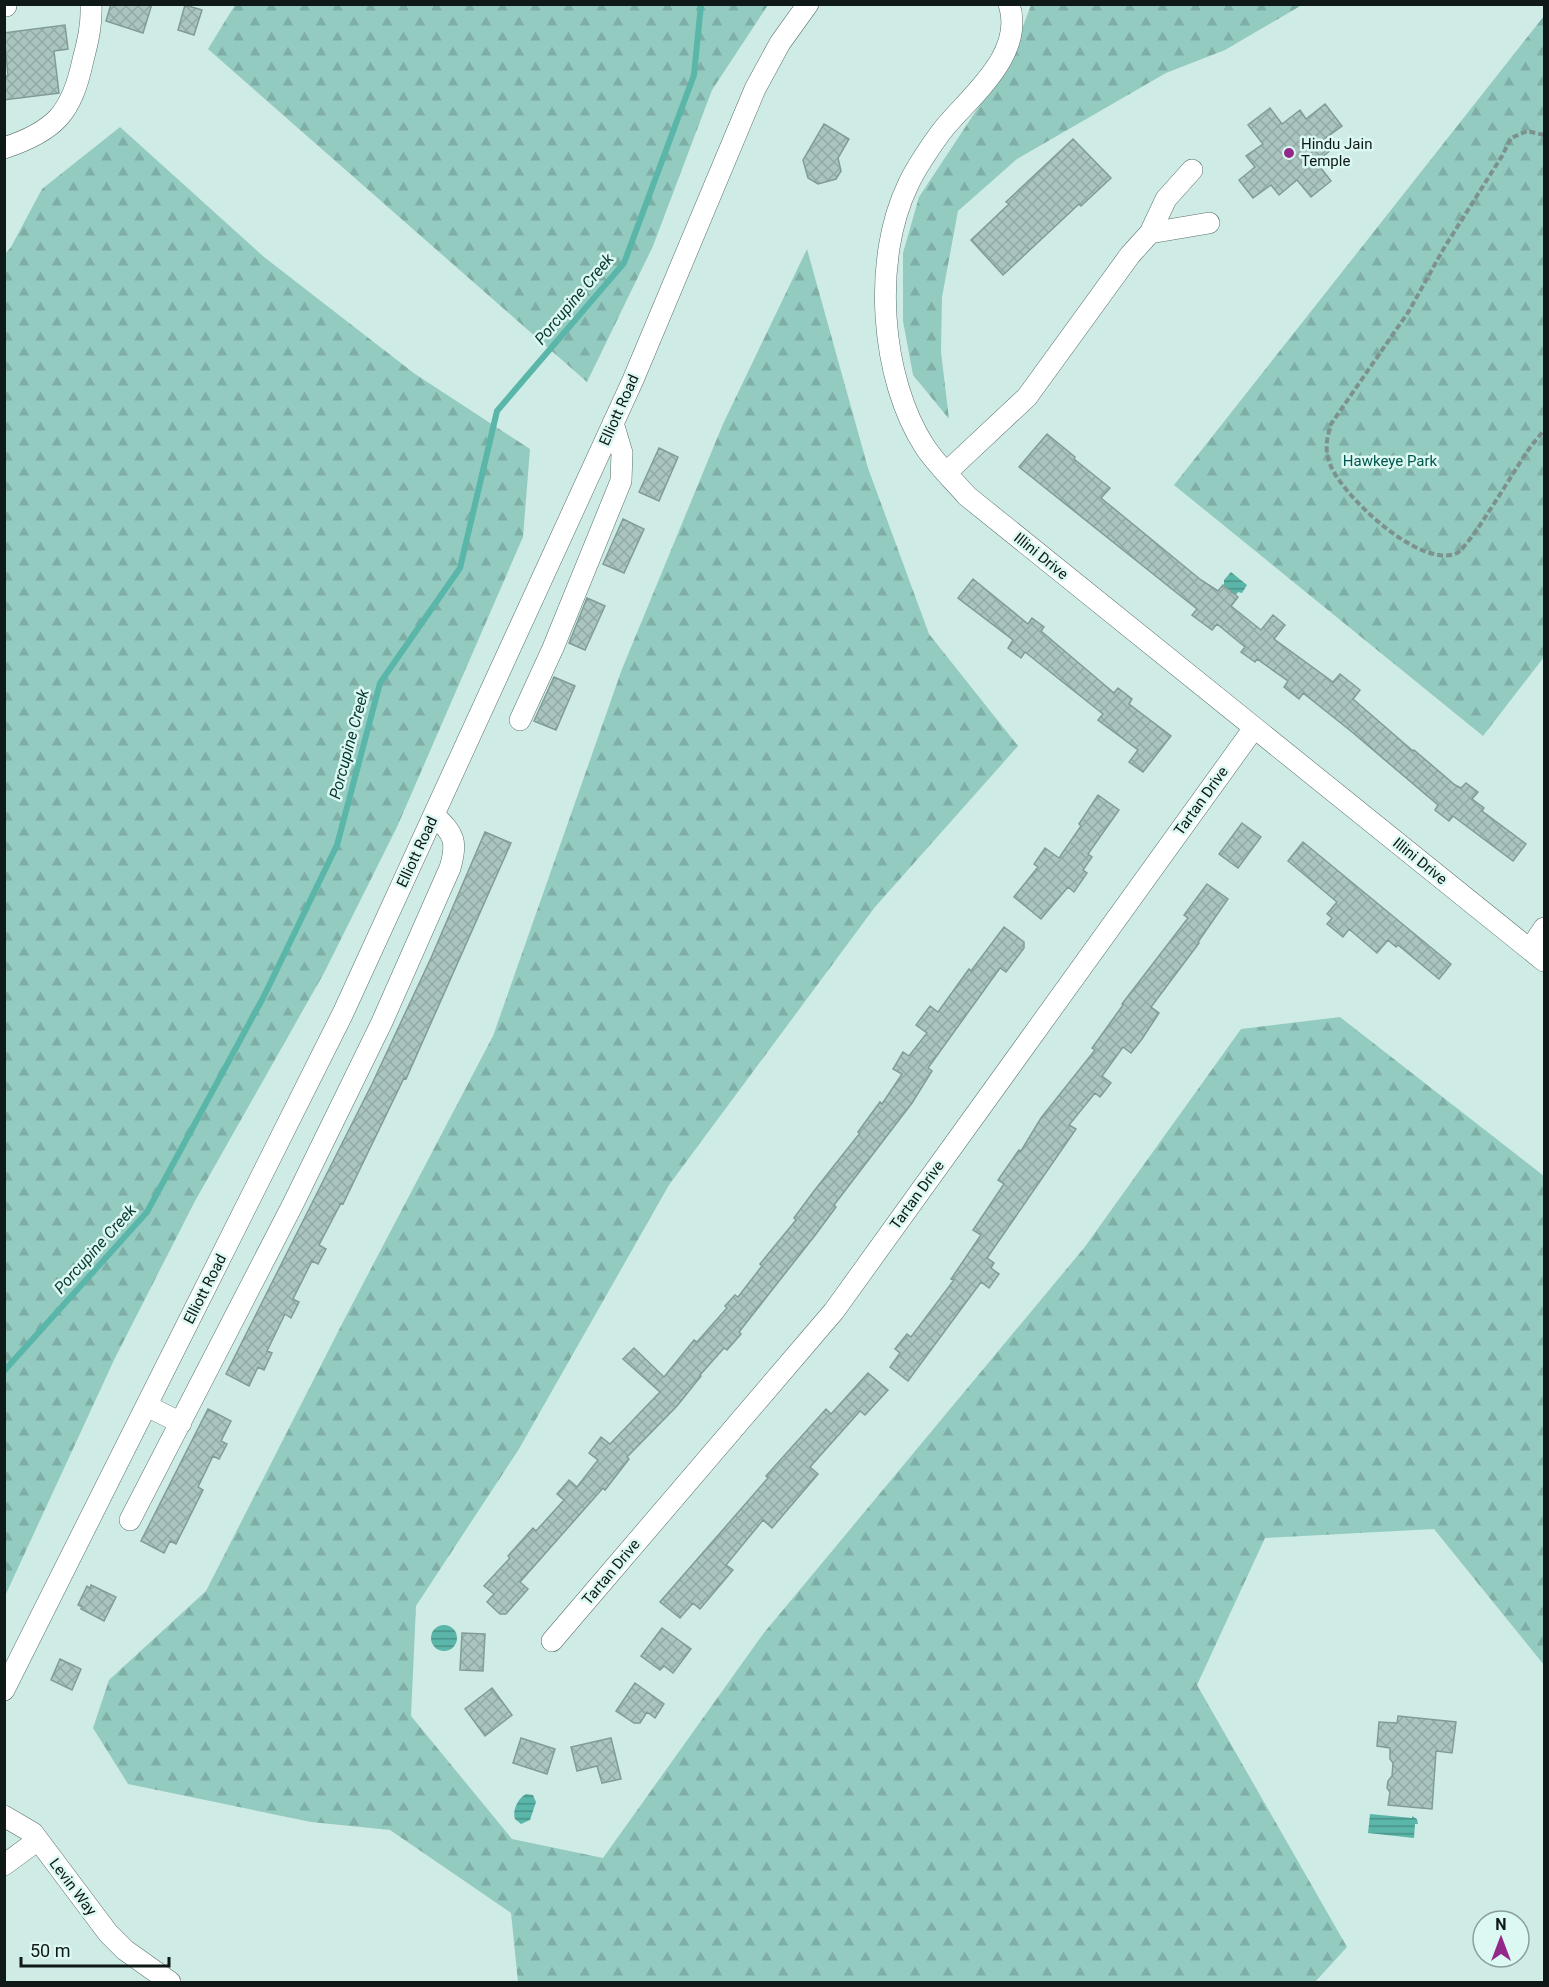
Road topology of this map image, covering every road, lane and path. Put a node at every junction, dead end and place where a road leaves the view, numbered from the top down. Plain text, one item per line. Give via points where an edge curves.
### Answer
1 (91, 4) edge
2 (807, 4) edge
3 (1009, 4) edge
4 (1545, 135) edge
5 (4, 148) edge
6 (1192, 170) dead end
7 (1209, 223) dead end
8 (1150, 233) junction
9 (613, 423) junction
10 (1544, 433) edge
11 (947, 472) junction
12 (520, 720) dead end
13 (1254, 728) junction
14 (434, 815) junction
15 (1545, 928) edge
16 (1537, 955) edge
17 (147, 1406) junction
18 (181, 1424) junction
19 (130, 1520) dead end
20 (552, 1641) dead end
21 (4, 1690) edge
22 (4, 1816) edge
23 (38, 1840) junction
24 (4, 1865) edge
25 (170, 1983) edge

1 - 5 street via 88,40 70,104 40,134
2 - 9 street, Elliott Road via 755,89
3 - 11 street, Illini Drive via 1012,32 1002,59 943,129 908,185 892,230 886,264 886,319 900,392 926,447
4 - 10 path via 1527,131 1511,138 1409,311 1331,424 1325,445 1339,480 1368,514 1415,547 1448,556 1460,552 1529,449
6 - 8 street via 1166,199
7 - 8 street
8 - 11 street via 1027,397
9 - 12 street via 622,453 621,481
9 - 14 street, Elliott Road
11 - 13 street, Illini Drive via 967,496
13 - 16 street, Illini Drive
13 - 20 street, Tartan Drive via 834,1311
14 - 17 street, Elliott Road via 343,1013
14 - 18 street via 453,838 456,850 450,868 293,1204
15 - 16 street
17 - 18 street
17 - 21 street, Elliott Road
18 - 19 street
22 - 23 street, Levin Way
23 - 24 street
23 - 25 street, Levin Way via 108,1933

